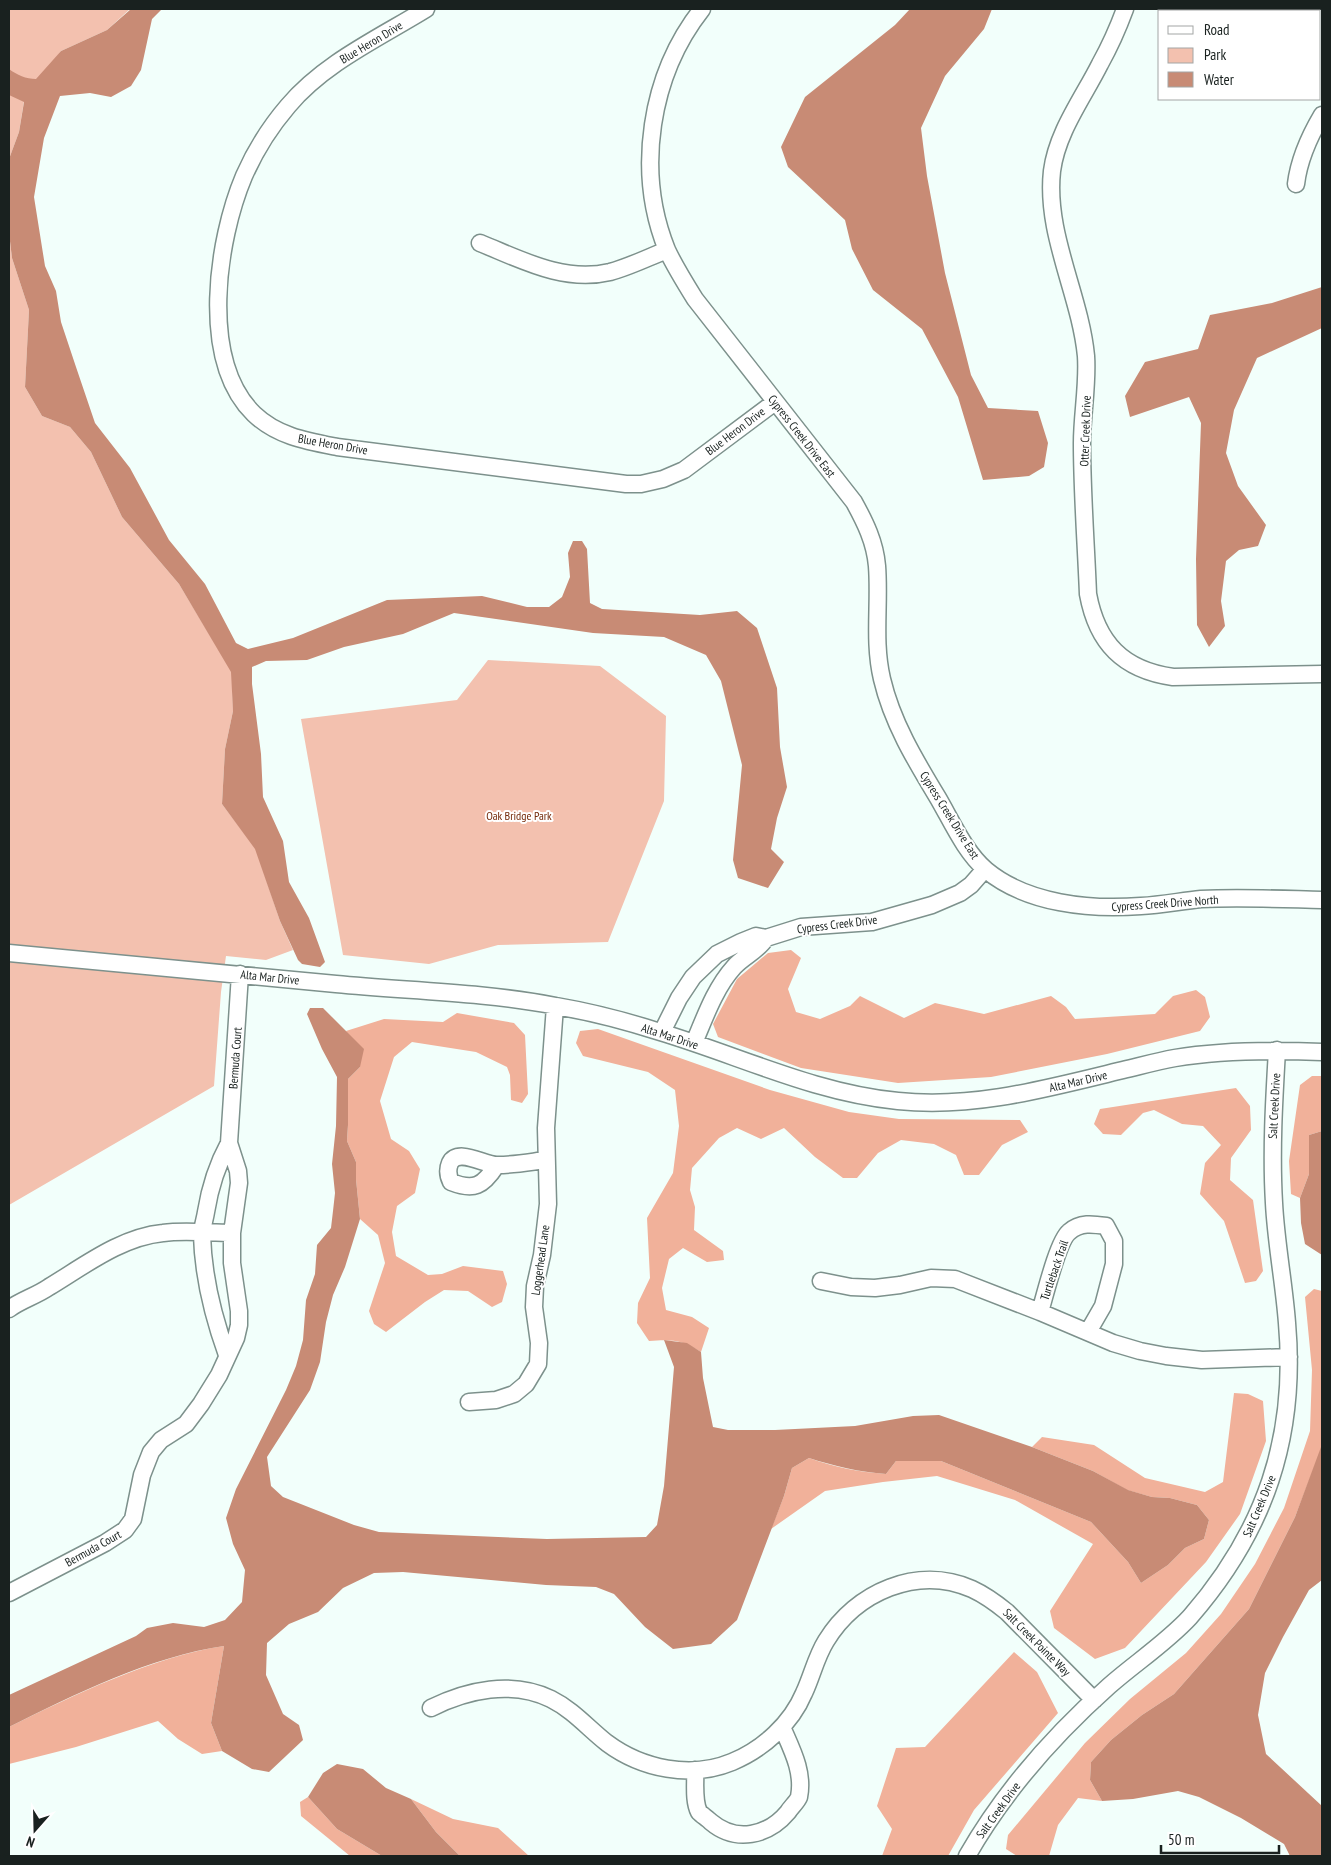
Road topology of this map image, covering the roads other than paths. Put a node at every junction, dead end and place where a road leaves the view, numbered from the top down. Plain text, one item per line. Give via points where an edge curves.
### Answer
1 (426, 9) edge
2 (702, 9) edge
3 (1125, 9) edge
4 (1322, 115) edge
5 (1296, 184) dead end
6 (480, 244) dead end
7 (667, 250) junction
8 (775, 402) junction
9 (1322, 674) edge
10 (986, 869) junction
11 (1322, 900) edge
12 (766, 938) junction
13 (9, 953) edge
14 (240, 974) junction
15 (555, 1006) junction
16 (662, 1032) junction
17 (694, 1043) junction
18 (1277, 1050) junction
19 (1322, 1052) edge
20 (229, 1143) junction
21 (546, 1160) junction
22 (496, 1166) dead end
23 (202, 1233) junction
24 (232, 1233) junction
25 (821, 1281) dead end
26 (9, 1309) edge
27 (1040, 1312) junction
28 (1088, 1332) junction
29 (227, 1355) junction
30 (1289, 1358) junction
31 (469, 1402) dead end
32 (9, 1593) edge
33 (1094, 1700) junction
34 (431, 1708) dead end
35 (782, 1727) junction
36 (695, 1770) junction
37 (967, 1856) edge

1 - 8 street, Blue Heron Drive via 332,66 309,84 272,126 244,177 226,237 219,306 224,357 244,402 268,425 297,439 626,484 664,479 684,470
2 - 7 street, Cypress Creek Drive East via 671,61 653,119 651,179
3 - 9 street, Otter Creek Drive via 1101,63 1066,126 1052,170 1054,224 1081,325 1086,357 1082,441 1091,612 1098,629 1117,654 1129,664 1157,675
4 - 5 street via 1302,155
6 - 7 street via 573,276 611,272
7 - 8 street, Cypress Creek Drive East via 695,299
8 - 10 street, Cypress Creek Drive East via 854,502 865,522 877,564 877,639 885,694 915,760 972,856
10 - 11 street, Cypress Creek Drive North via 1023,891 1054,901 1086,906 1142,906 1200,899
10 - 12 street, Cypress Creek Drive via 960,893 932,905 872,922 801,927
12 - 16 street, Cypress Creek Drive via 756,936 717,954 693,977
12 - 17 street, Cypress Creek Drive via 760,947 734,967 721,984
13 - 14 street, Alta Mar Drive
14 - 15 street, Alta Mar Drive via 508,998
14 - 20 street, Bermuda Court
15 - 16 street, Alta Mar Drive
15 - 21 street, Loggerhead Lane
16 - 17 street, Alta Mar Drive
17 - 18 street, Alta Mar Drive via 813,1085 855,1095 941,1104 1016,1096 1174,1058
18 - 19 street, Alta Mar Drive
18 - 30 street, Salt Creek Drive via 1272,1148 1274,1205
20 - 23 street, Bermuda Court via 213,1179
20 - 24 street, Bermuda Court via 238,1171
21 - 22 street
21 - 31 street, Loggerhead Lane via 548,1204 534,1307 538,1364 526,1384 514,1394 496,1400
23 - 24 street
23 - 26 street via 163,1232 125,1244
23 - 29 street, Bermuda Court via 215,1318
24 - 29 street, Bermuda Court via 239,1325
25 - 27 street, Turtleback Trail via 876,1288 943,1277
27 - 28 street, Turtleback Trail
27 - 28 street, Turtleback Trail via 1062,1242 1069,1232 1083,1224 1106,1226 1114,1241 1114,1264 1103,1306
28 - 30 street, Turtleback Trail via 1131,1348 1166,1356 1202,1360
29 - 32 street, Bermuda Court via 219,1375 186,1424 161,1440 151,1452 142,1475 133,1519 125,1530
30 - 33 street, Salt Creek Drive via 1288,1402 1276,1466 1238,1552 1187,1620
33 - 35 street, Salt Creek Pointe Way via 994,1601 956,1584 938,1580 916,1581 876,1593 850,1611 825,1643 804,1694
33 - 37 street, Salt Creek Drive via 1029,1768
34 - 36 street, Salt Creek Pointe Way via 482,1690 530,1692 550,1698 568,1709 626,1755 665,1768
35 - 36 street, Salt Creek Pointe Way via 745,1756 710,1769
35 - 36 street via 800,1774 798,1799 780,1821 755,1835 734,1834 715,1826 700,1812

